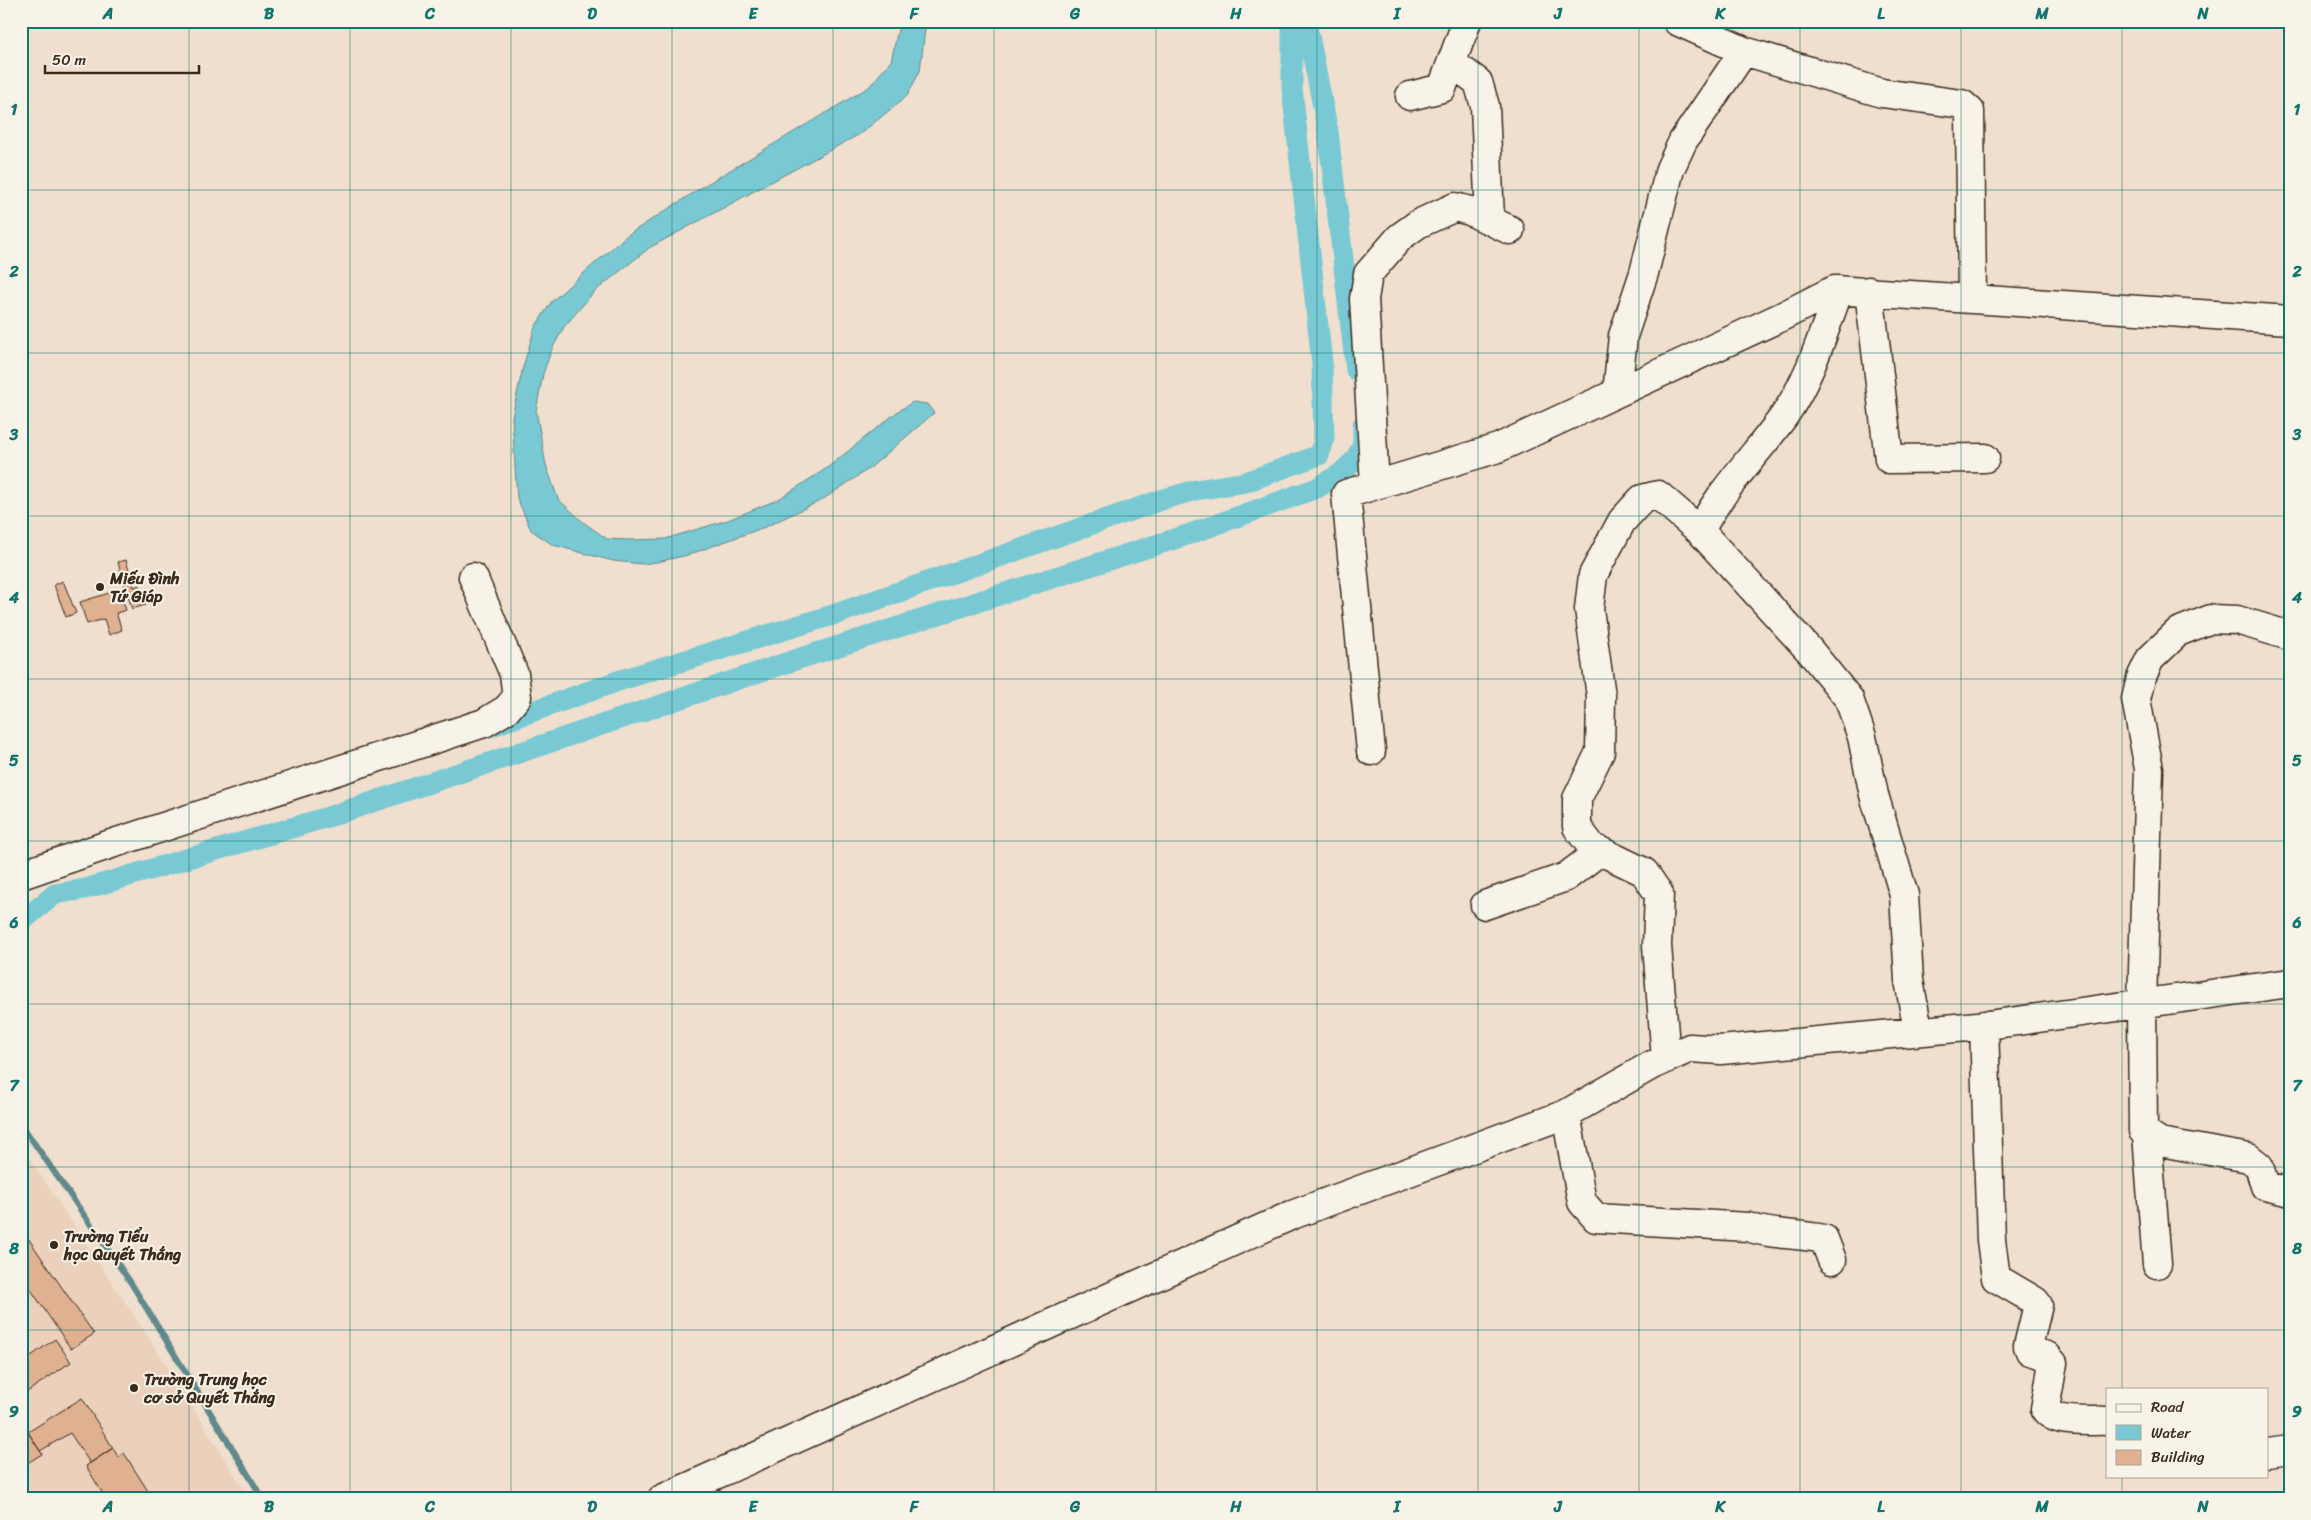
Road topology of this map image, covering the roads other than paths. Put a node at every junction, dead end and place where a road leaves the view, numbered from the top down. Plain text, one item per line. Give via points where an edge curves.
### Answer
1 (1468, 21) edge
2 (1676, 21) edge
3 (1744, 51) junction
4 (1452, 63) junction
5 (1410, 96) dead end
6 (1839, 290) junction
7 (1869, 292) junction
8 (1972, 298) junction
9 (2290, 320) edge
10 (1617, 393) junction
11 (1985, 458) dead end
12 (1375, 486) junction
13 (1700, 531) junction
14 (473, 577) dead end
15 (2290, 636) edge
16 (1371, 751) dead end
17 (1600, 851) junction
18 (21, 875) edge
19 (1485, 905) dead end
20 (2290, 984) edge
21 (2142, 1004) junction
22 (1984, 1025) junction
23 (1918, 1031) junction
24 (1666, 1059) junction
25 (1566, 1114) junction
26 (2146, 1135) junction
27 (2290, 1192) edge
28 (1832, 1260) dead end
29 (2157, 1264) dead end
30 (2106, 1421) edge
31 (2290, 1450) edge
32 (2268, 1453) edge
33 (662, 1499) edge

1 - 4 street
2 - 3 street
3 - 8 street via 1882,93 1962,104 1970,111
3 - 10 street via 1683,141 1670,168 1644,273 1623,336
4 - 5 street via 1442,88
4 - 12 street via 1478,82 1485,106 1500,225 1455,208 1418,224 1400,237 1368,274 1364,298
6 - 7 street
6 - 10 street
6 - 13 street via 1806,379 1785,415 1712,507
7 - 8 street
7 - 11 street via 1889,459
8 - 9 street
10 - 12 street via 1498,448
12 - 16 street via 1346,494
13 - 17 street via 1658,495 1642,499 1622,521 1593,575 1589,609 1601,696 1600,752 1577,798 1577,828 1592,847
13 - 23 street via 1810,651 1848,699 1862,737 1874,795 1904,896 1909,980
14 - 18 street via 514,674 517,697 507,709 484,723
15 - 21 street via 2237,620 2211,619 2178,632 2150,659 2141,678 2136,699 2149,769
17 - 19 street via 1566,877
17 - 24 street via 1644,872 1659,894 1657,946
20 - 21 street
21 - 22 street
21 - 26 street via 2143,1131
22 - 23 street
22 - 30 street via 1991,1240 1996,1278 2038,1305 2028,1346 2030,1351 2047,1356 2053,1363 2045,1409 2048,1413 2057,1418
23 - 24 street via 1721,1050 1690,1048
24 - 25 street
25 - 28 street via 1582,1202 1596,1218 1748,1227 1766,1233 1804,1235 1824,1239
25 - 33 street via 1292,1216
26 - 27 street via 2160,1142 2249,1158 2259,1166 2265,1186
26 - 29 street
31 - 32 street

